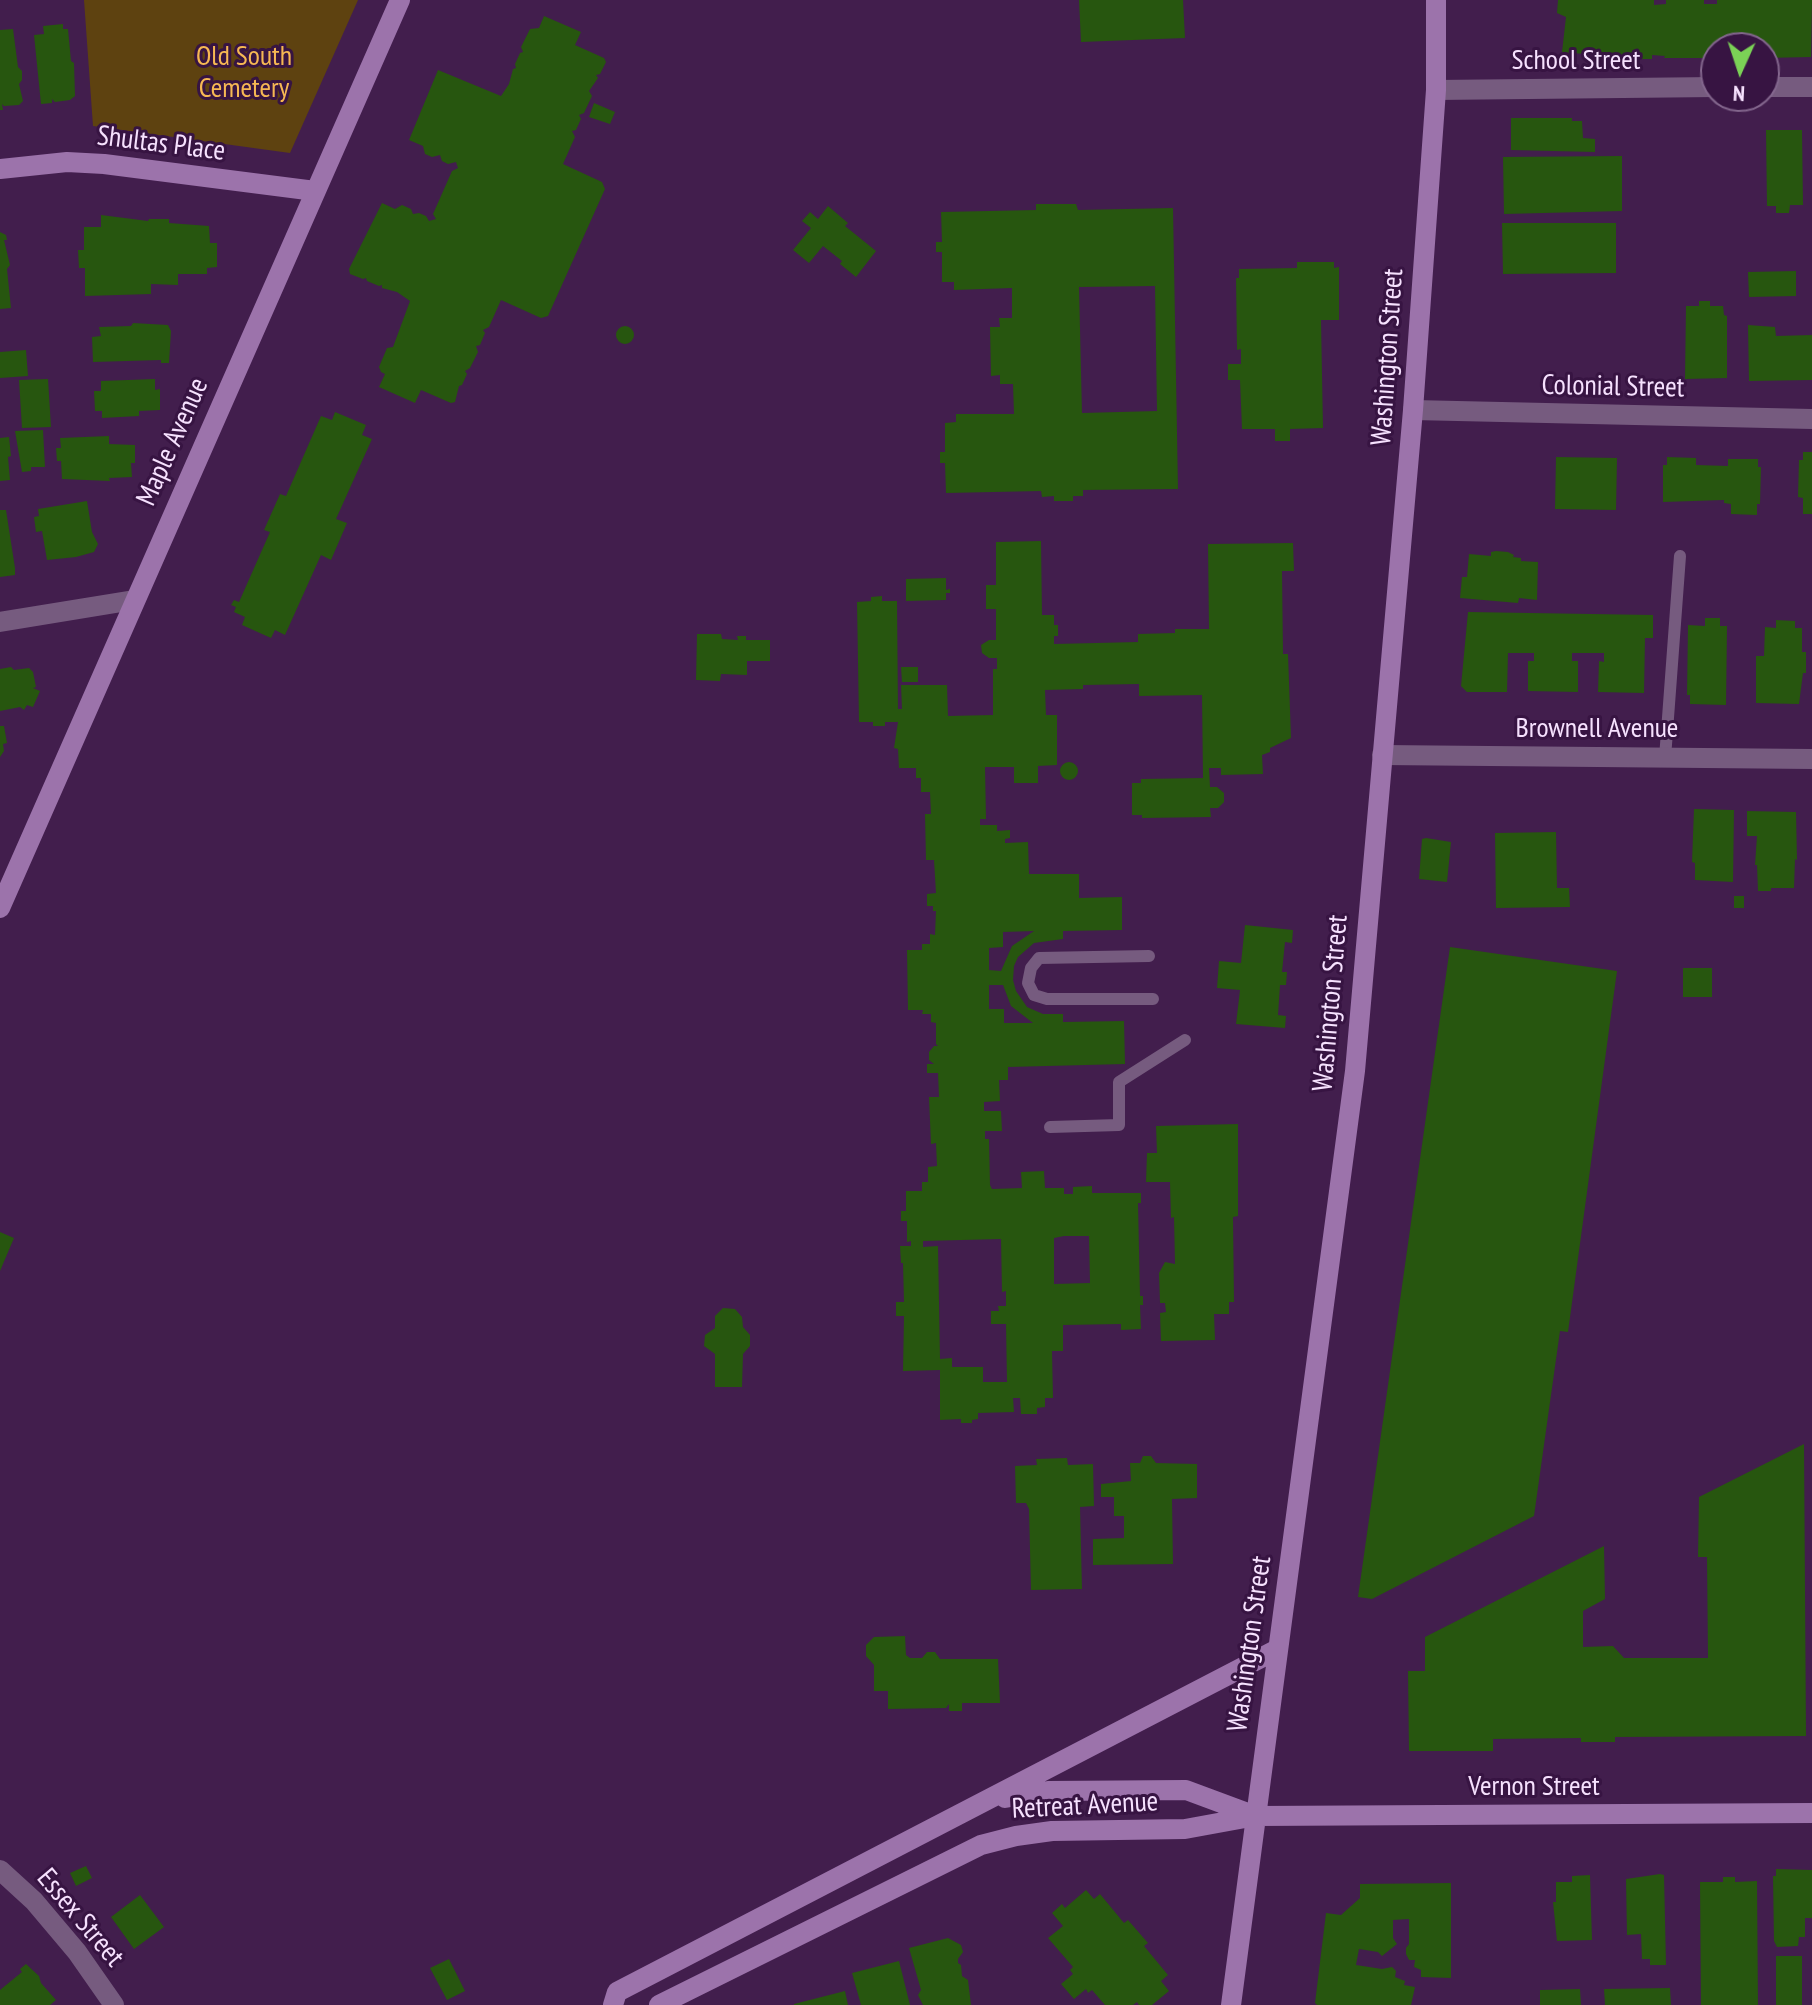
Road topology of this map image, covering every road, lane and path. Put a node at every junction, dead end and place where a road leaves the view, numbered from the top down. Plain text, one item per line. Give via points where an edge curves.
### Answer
1 (400, 0) edge
2 (1436, 0) edge
3 (1700, 87) edge
4 (1780, 87) edge
5 (1812, 87) edge
6 (1436, 90) junction
7 (0, 169) edge
8 (315, 191) junction
9 (1413, 410) junction
10 (1812, 419) edge
11 (1680, 556) dead end
12 (134, 600) junction
13 (0, 622) edge
14 (1382, 755) junction
15 (1665, 758) junction
16 (1812, 759) edge
17 (0, 908) edge
18 (1149, 956) dead end
19 (1153, 999) dead end
20 (1185, 1040) dead end
21 (1050, 1127) dead end
22 (1278, 1649) junction
23 (968, 1810) junction
24 (1812, 1813) edge
25 (1256, 1816) junction
26 (0, 1870) edge
27 (114, 2005) edge
28 (613, 2005) edge
29 (659, 2005) edge
30 (1231, 2005) edge

1 - 8 main road, Maple Avenue
2 - 6 main road, Washington Street
3 - 6 street, School Street
4 - 5 street
6 - 9 main road, Washington Street
7 - 8 main road, Shultas Place via 104,164
8 - 12 main road, Maple Avenue
9 - 10 street, Colonial Street
9 - 14 main road, Washington Street
11 - 15 lane
12 - 13 street
12 - 17 main road, Maple Avenue
14 - 15 street, Brownell Avenue
14 - 22 main road, Washington Street via 1355,1071
15 - 16 street, Brownell Avenue
18 - 19 lane via 1039,958 1028,983 1034,995 1047,999
20 - 21 lane via 1119,1082 1119,1125
22 - 23 main road, Retreat Avenue
22 - 25 main road, Washington Street
23 - 25 main road, Retreat Avenue via 1048,1791 1186,1790
23 - 28 main road, Retreat Avenue via 617,1992
24 - 25 main road, Vernon Street
25 - 29 main road, Retreat Avenue via 1185,1829 1043,1832 981,1845
25 - 30 main road, Washington Street
26 - 27 street, Essex Street via 34,1901

